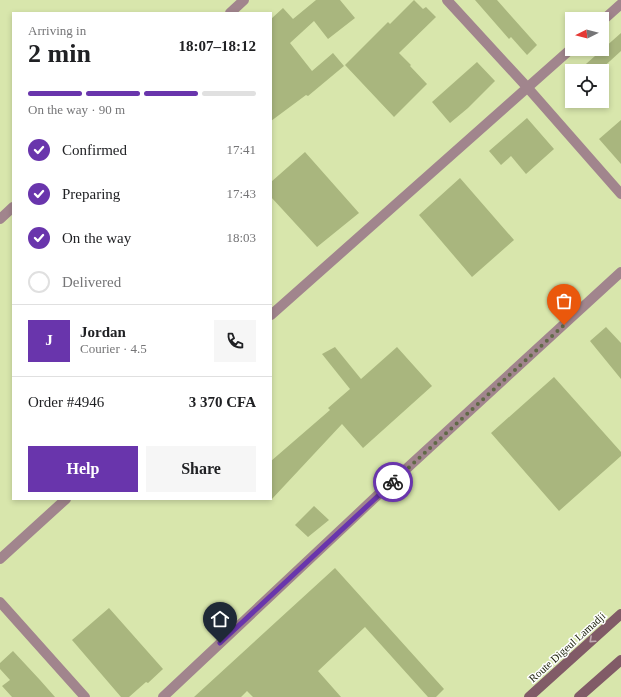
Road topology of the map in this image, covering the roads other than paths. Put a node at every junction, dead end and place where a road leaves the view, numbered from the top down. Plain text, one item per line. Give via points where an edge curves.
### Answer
1 (244, 0) edge
2 (447, 0) edge
3 (621, 4) edge
4 (231, 12) edge
5 (609, 15) edge
6 (565, 54) edge
7 (527, 87) junction
8 (621, 194) edge
9 (12, 208) edge
10 (0, 219) edge
11 (621, 272) edge
12 (272, 313) edge
13 (65, 500) edge
14 (0, 559) edge
15 (0, 602) edge
16 (621, 614) edge
17 (621, 660) edge
18 (85, 697) edge
19 (163, 697) edge
20 (529, 697) edge
21 (579, 697) edge

1 - 4 street
2 - 7 street
3 - 5 street
6 - 7 street
7 - 8 street
7 - 12 street
9 - 10 street
11 - 19 street
13 - 14 street
15 - 18 street
16 -> 20 main road, Route Digeul Lamadji
17 - 21 main road

